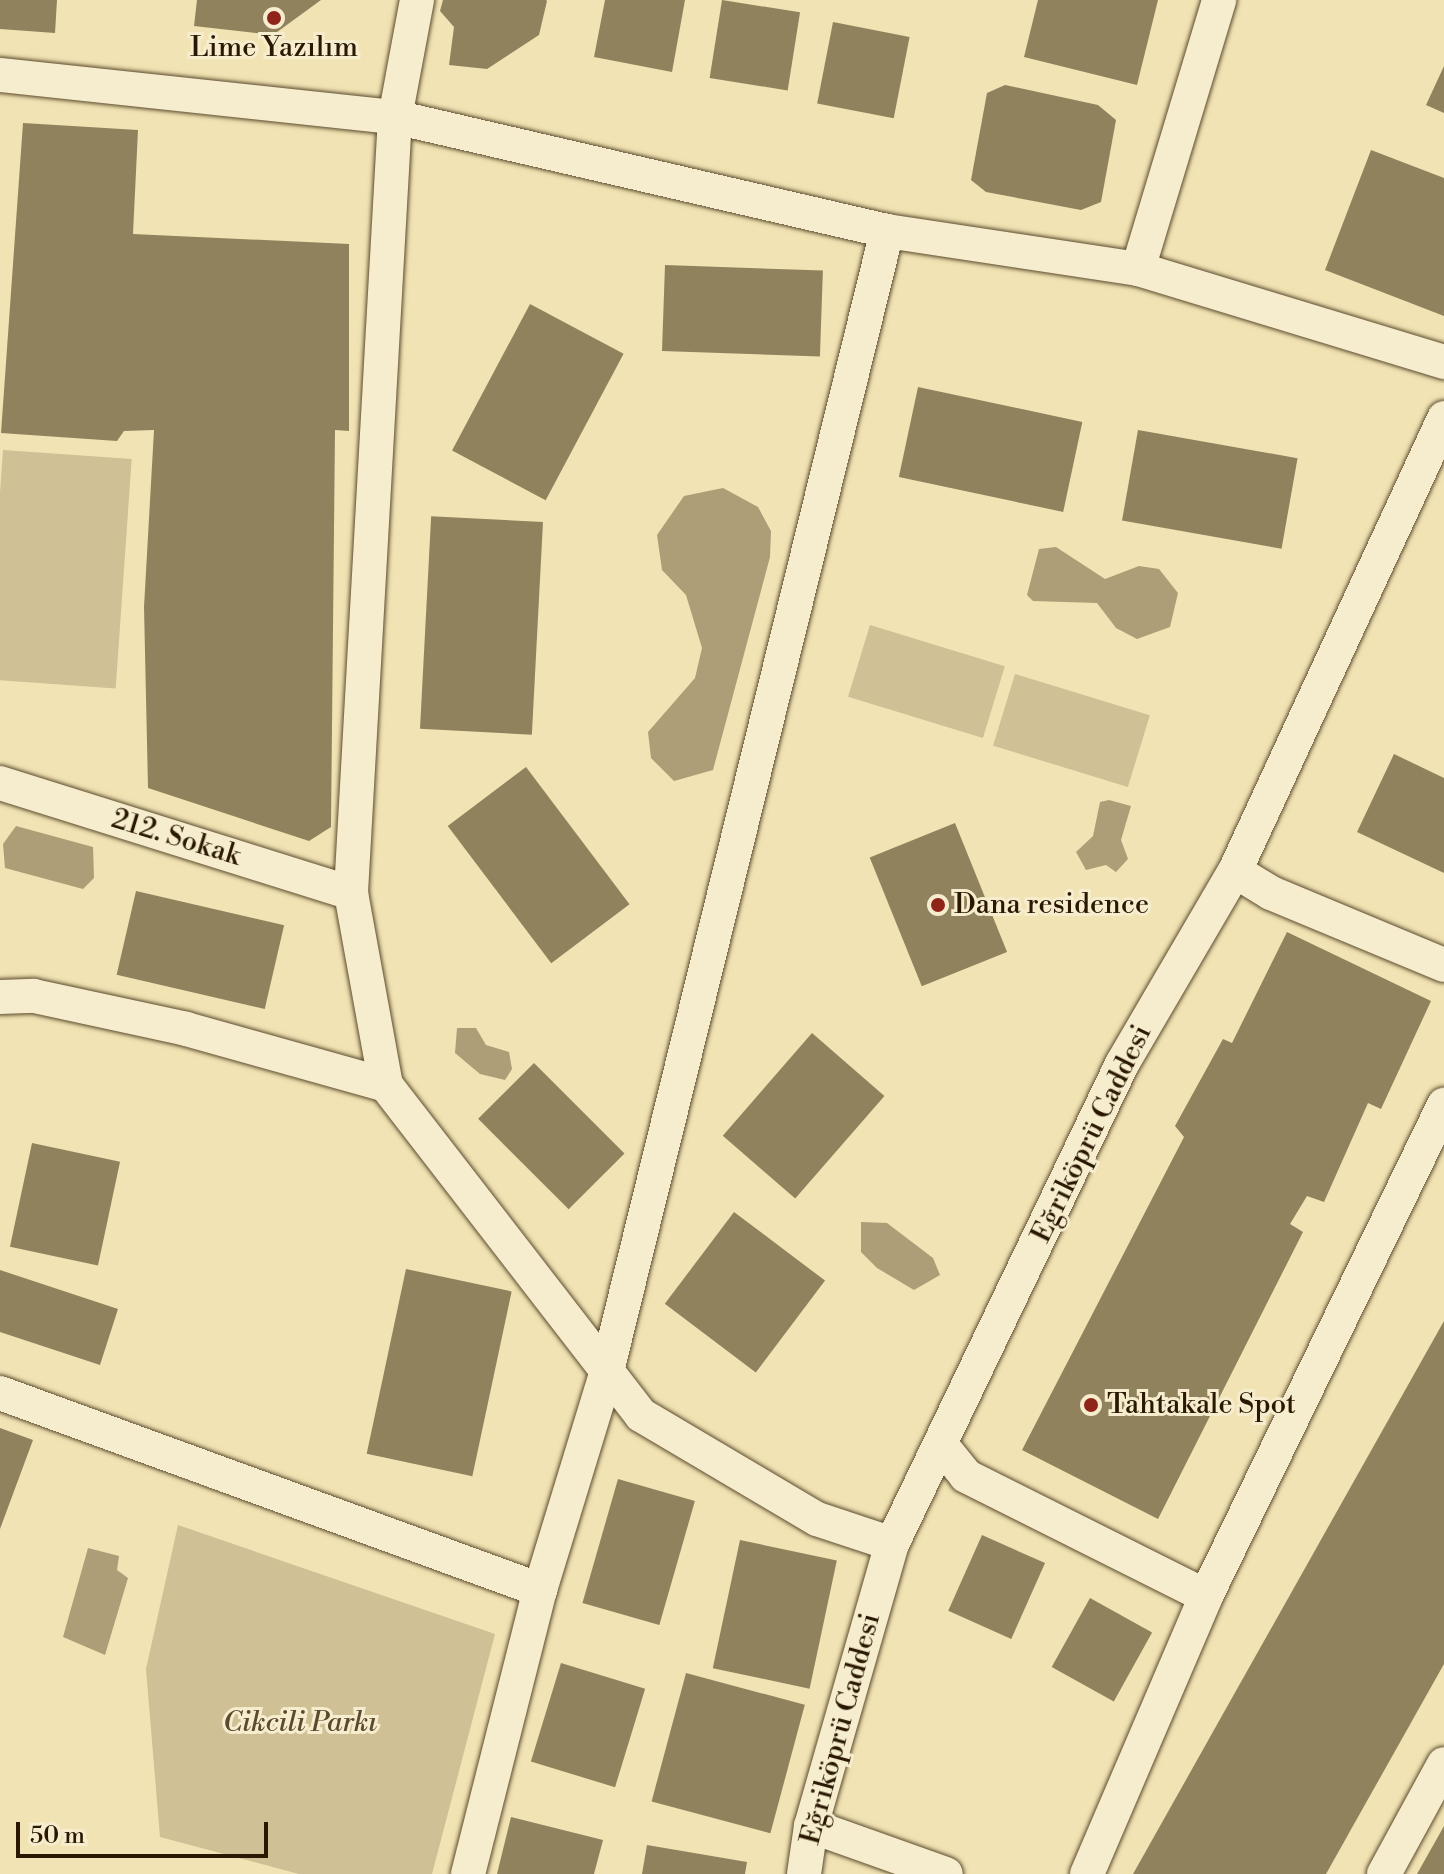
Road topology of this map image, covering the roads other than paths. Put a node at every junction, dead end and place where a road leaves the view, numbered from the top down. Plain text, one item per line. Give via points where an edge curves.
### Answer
1 (417, 0) edge
2 (1219, 0) edge
3 (0, 75) edge
4 (395, 117) junction
5 (887, 231) junction
6 (1138, 269) junction
7 (1444, 362) edge
8 (1444, 418) edge
9 (0, 783) edge
10 (1235, 871) junction
11 (351, 893) junction
12 (1444, 965) edge
13 (0, 997) edge
14 (386, 1085) junction
15 (1444, 1105) edge
16 (607, 1371) junction
17 (0, 1393) edge
18 (942, 1446) junction
19 (892, 1544) junction
20 (540, 1590) junction
21 (1206, 1596) junction
22 (1444, 1764) edge
23 (811, 1826) junction
24 (468, 1874) edge
25 (804, 1874) edge
26 (946, 1874) edge
27 (1087, 1874) edge
28 (1384, 1874) edge

1 - 4 street
2 - 6 street
3 - 4 street
4 - 5 street
4 - 11 street
5 - 6 street
5 - 16 street
6 - 7 street
8 - 10 street, Eğriköprü Caddesi
9 - 11 street, 212. Sokak
10 - 12 street
10 - 18 street, Eğriköprü Caddesi via 1122,1064
11 - 14 street
13 - 14 street via 34,996 186,1029
14 - 16 street
15 - 21 street
16 - 19 street via 641,1415 817,1519
16 - 20 street
17 - 20 street
18 - 19 street, Eğriköprü Caddesi
18 - 21 street via 966,1476
19 - 23 street, Eğriköprü Caddesi
20 - 24 street
21 - 27 street
22 - 28 street
23 - 25 street, Eğriköprü Caddesi
23 - 26 street

